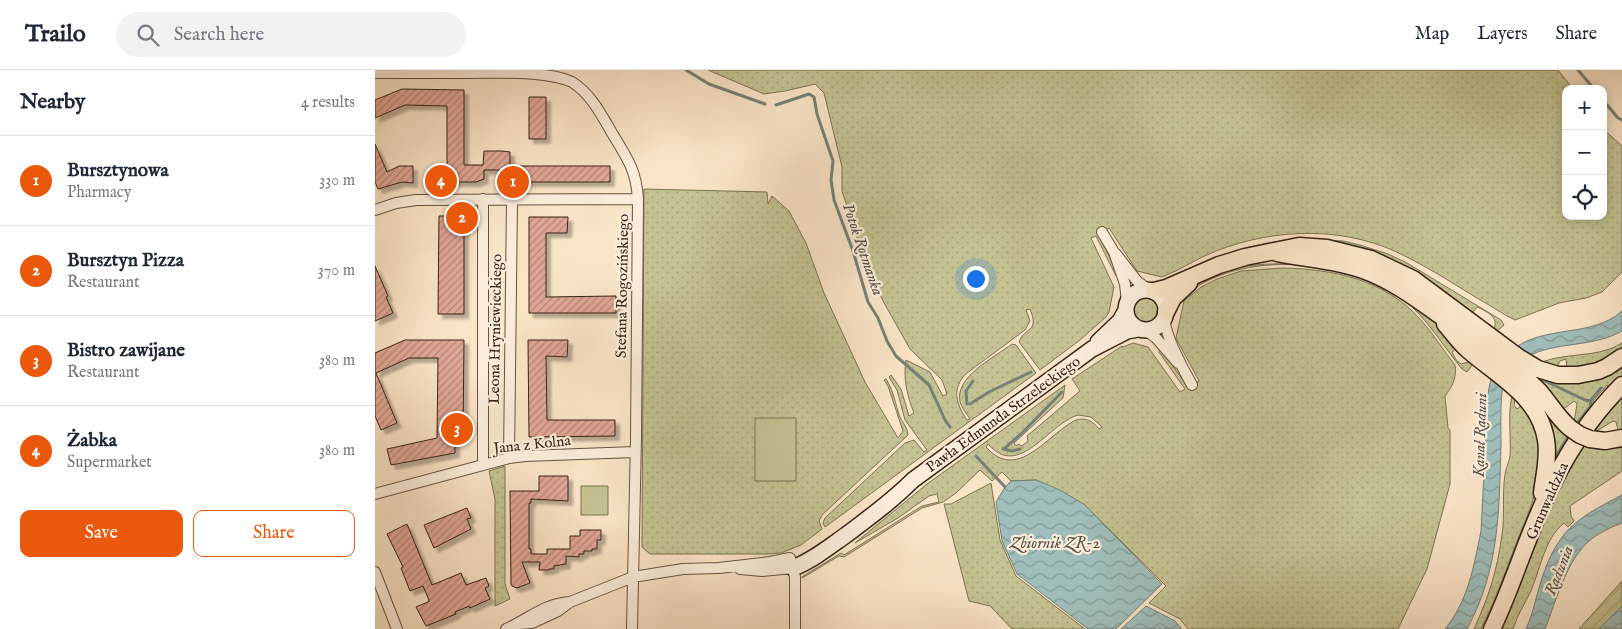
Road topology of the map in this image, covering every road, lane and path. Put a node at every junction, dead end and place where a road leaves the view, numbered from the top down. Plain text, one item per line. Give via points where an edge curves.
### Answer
1 (375, 73) edge
2 (483, 199) junction
3 (638, 199) junction
4 (512, 200) junction
5 (375, 210) edge
6 (1102, 232) dead end
7 (1114, 252) junction
8 (1273, 252) junction
9 (1196, 276) junction
10 (1151, 290) junction
11 (1126, 307) junction
12 (1165, 315) junction
13 (1141, 329) junction
14 (1093, 349) junction
15 (1493, 354) junction
16 (1622, 357) edge
17 (1181, 366) junction
18 (1529, 381) junction
19 (1192, 385) dead end
20 (1622, 385) edge
21 (1622, 438) edge
22 (635, 452) junction
23 (509, 458) junction
24 (483, 464) junction
25 (375, 494) edge
26 (1540, 510) junction
27 (792, 563) junction
28 (375, 572) edge
29 (633, 577) junction
30 (397, 629) edge
31 (506, 629) edge
32 (632, 629) edge
33 (795, 629) edge
34 (1492, 629) edge

1 - 3 street via 536,73 564,78 579,87 599,111 632,167
2 - 4 street, Stefana Rogozińskiego
2 - 5 street, Stefana Rogozińskiego via 416,200
2 - 24 street, Leona Hryniewieckiego
3 - 4 street, Stefana Rogozińskiego
3 - 22 street, Stefana Rogozińskiego
4 - 23 street, Leona Hryniewieckiego
6 - 7 street
7 - 10 street via 1137,281
7 - 11 street via 1127,289
8 - 9 main road via 1235,260
8 - 15 main road via 1362,269 1398,286
8 - 15 main road via 1299,246 1327,248 1385,264 1427,288
9 - 10 main road via 1162,290
9 - 12 main road via 1173,298
10 - 11 main road via 1134,293
10 - 12 main road via 1162,298
11 - 13 main road via 1129,322
11 - 14 main road, Pawła Edmunda Strzeleckiego via 1120,321
12 - 13 main road via 1154,329
12 - 17 street via 1165,327
13 - 14 main road, Pawła Edmunda Strzeleckiego via 1124,332
13 - 17 street via 1155,338
14 - 27 main road, Pawła Edmunda Strzeleckiego
15 - 18 main road
15 - 18 main road
16 - 18 main road via 1607,367 1578,375
17 - 19 street
18 - 21 main road, bridge via 1580,435 1605,441
18 - 26 main road via 1547,451
20 - 26 main road, Grunwaldzka via 1593,417 1573,446
22 - 23 street, Jana z Kolna
22 - 29 street, Stefana Rogozińskiego
23 - 24 street, Jana z Kolna
24 - 25 street, Jana z Kolna
26 - 34 main road, Grunwaldzka
27 - 29 street, Pawła Edmunda Strzeleckiego via 683,569
27 - 33 street
28 - 30 street
29 - 31 street, Pawła Edmunda Strzeleckiego via 569,602 556,603
29 - 32 street, Stefana Rogozińskiego

